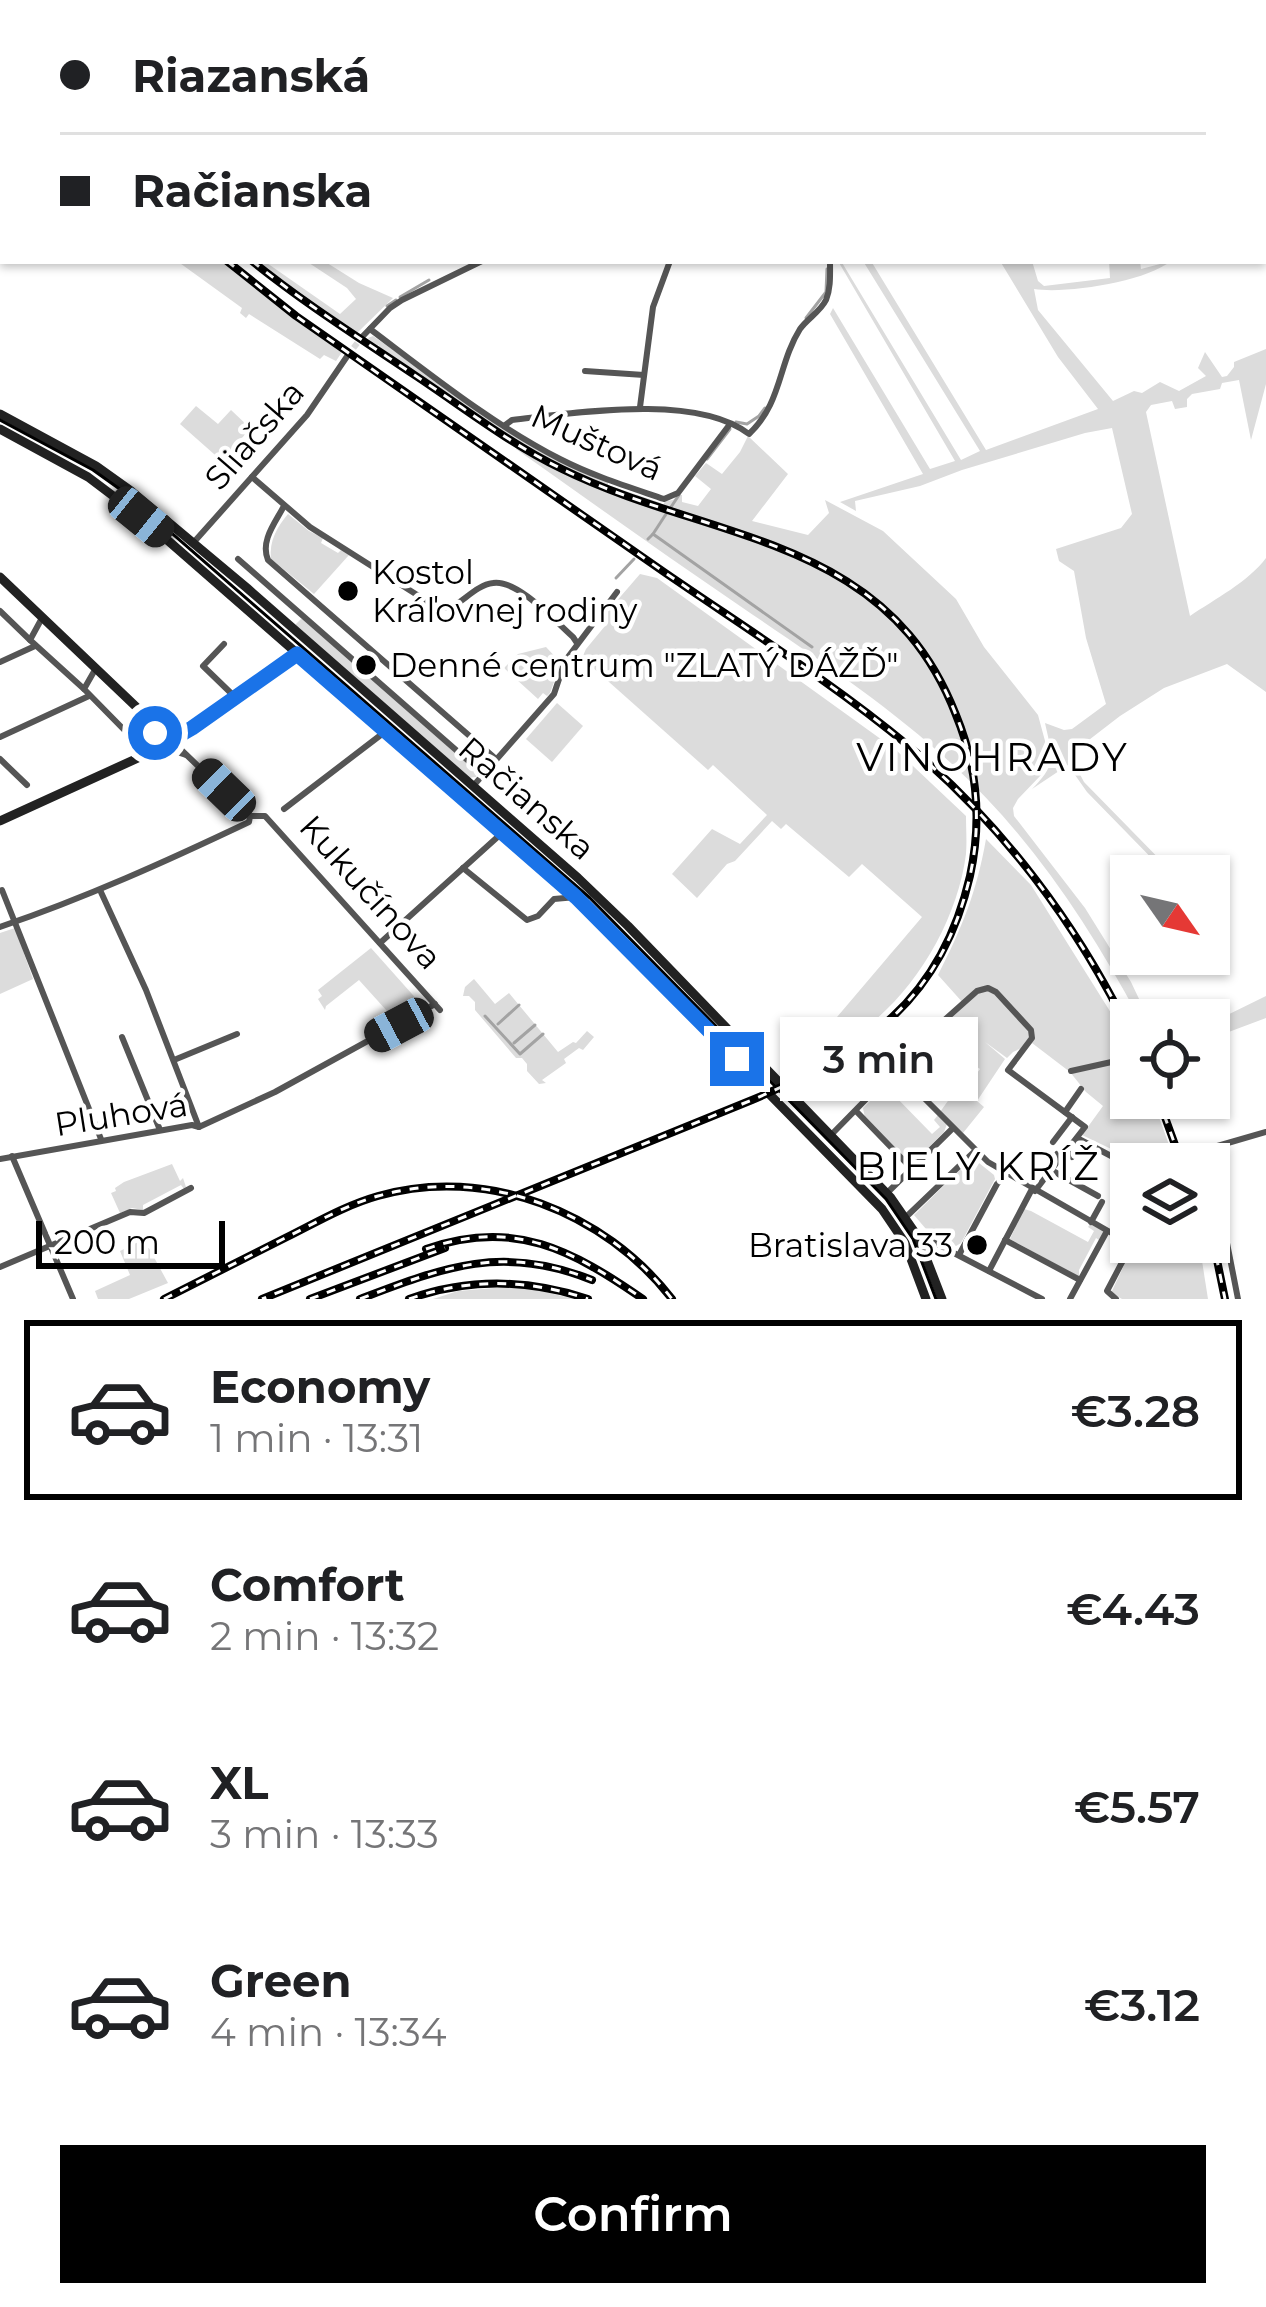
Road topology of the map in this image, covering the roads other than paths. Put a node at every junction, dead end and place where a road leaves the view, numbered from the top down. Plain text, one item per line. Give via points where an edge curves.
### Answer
1 (669, 264) edge
2 (830, 264) edge
3 (456, 267) edge
4 (370, 329) junction
5 (362, 337) tunnel mouth
6 (348, 355) tunnel mouth
7 (585, 371) dead end
8 (644, 375) junction
9 (640, 407) junction
10 (0, 414) edge
11 (730, 424) junction
12 (504, 426) junction
13 (0, 429) edge
14 (252, 477) junction
15 (284, 506) junction
16 (193, 543) junction
17 (238, 559) dead end
18 (0, 578) edge
19 (617, 592) dead end
20 (311, 602) dead end
21 (0, 611) edge
22 (301, 614) junction
23 (42, 617) junction
24 (293, 624) dead end
25 (34, 643) junction
26 (224, 644) dead end
27 (577, 644) junction
28 (297, 654) junction
29 (0, 662) edge
30 (96, 668) junction
31 (87, 693) junction
32 (236, 698) junction
33 (153, 722) junction
34 (387, 730) junction
35 (0, 737) edge
36 (172, 740) junction
37 (146, 750) junction
38 (190, 757) junction
39 (0, 759) edge
40 (496, 759) junction
41 (480, 771) dead end
42 (27, 785) dead end
43 (472, 787) junction
44 (284, 809) dead end
45 (250, 816) junction
46 (0, 821) edge
47 (502, 832) junction
48 (463, 868) junction
49 (2, 890) edge
50 (100, 890) junction
51 (576, 897) junction
52 (16, 921) junction
53 (0, 927) edge
54 (380, 943) junction
55 (438, 1007) joint
56 (237, 1034) dead end
57 (122, 1037) dead end
58 (174, 1060) junction
59 (1110, 1062) edge
60 (897, 1071) junction
61 (1071, 1071) dead end
62 (1081, 1089) dead end
63 (856, 1111) junction
64 (1068, 1115) junction
65 (199, 1127) junction
66 (953, 1128) junction
67 (160, 1130) junction
68 (1266, 1132) edge
69 (831, 1136) junction
70 (1077, 1138) junction
71 (101, 1139) junction
72 (1053, 1142) dead end
73 (975, 1151) junction
74 (1057, 1154) dead end
75 (1110, 1155) edge
76 (12, 1156) junction
77 (1072, 1157) dead end
78 (0, 1159) edge
79 (911, 1168) junction
80 (1051, 1171) junction
81 (1007, 1175) junction
82 (191, 1187) dead end
83 (1033, 1190) junction
84 (886, 1193) junction
85 (906, 1217) junction
86 (1091, 1222) junction
87 (1107, 1231) junction
88 (918, 1237) junction
89 (1005, 1240) junction
90 (50, 1246) junction
91 (959, 1255) junction
92 (0, 1267) edge
93 (988, 1271) junction
94 (1081, 1280) junction
95 (74, 1299) edge
96 (926, 1299) edge
97 (942, 1299) edge
98 (1042, 1299) edge
99 (1070, 1299) edge
100 (1116, 1299) edge
101 (1238, 1299) edge

1 - 8 street
2 - 11 street via 828,295 798,333 767,414 748,434
3 - 4 street
4 - 5 street
4 - 12 street, Muštová
6 - 14 street, Sliačska
7 - 8 street
8 - 9 street
9 - 11 street
9 - 12 street
10 - 16 main road, Račianska via 96,466
11 - 12 street, Muštová via 678,493 664,499 569,464
13 - 28 main road, Račianska via 102,487
14 - 15 street
14 - 16 street, Sliačska
15 - 27 street via 433,605 451,608 480,587 510,585
15 - 40 street via 266,541 268,560
16 - 43 main road, Račianska
17 - 22 street
18 - 23 main road, Kukučínova
19 - 27 street
20 - 22 street
21 - 25 street
22 - 24 street
22 - 41 street
23 - 25 street
23 - 30 main road, Kukučínova
25 - 29 street
25 - 31 street
26 - 32 street via 203,666
27 - 40 street via 554,694
28 - 32 main road
28 - 34 main road, Račianska
30 - 31 street
30 - 33 main road, Kukučínova
31 - 35 street
31 - 37 street
32 - 36 main road
33 - 36 main road, Kukučínova
33 - 37 main road
34 - 44 street
34 - 47 main road, Račianska
36 - 37 main road
36 - 38 street, Kukučínova
37 - 38 street
37 - 46 main road
38 - 45 street, Kukučínova
39 - 42 street
40 - 43 street
43 - 69 main road, Račianska via 604,902
45 - 50 street
45 - 54 street, Kukučínova via 264,815
47 - 48 street
47 - 51 main road, Račianska
48 - 51 street via 526,920 554,899
48 - 54 street
49 - 52 street
50 - 52 street
50 - 58 street
51 - 96 main road, Račianska via 882,1209
52 - 53 street
52 - 71 street
54 - 55 street, Kukučínova
55 - 65 street, Pluhová
56 - 58 street
57 - 67 street
58 - 65 street
59 - 61 street
60 - 63 street
60 - 64 street via 982,988 996,992 1031,1030 1008,1070
60 - 66 street
62 - 64 street
63 - 69 street
63 - 79 street
64 - 70 street via 1085,1127
64 - 72 street
65 - 67 street, Pluhová
66 - 73 street
66 - 79 street
67 - 71 street, Pluhová
68 - 101 street via 1214,1147
69 - 84 main road, Račianska
70 - 75 street
70 - 77 street via 1067,1150
71 - 76 street, Pluhová
73 - 81 street
73 - 85 street
74 - 80 street
76 - 78 street, Pluhová
76 - 90 street
79 - 84 street
80 - 83 street
80 - 86 street via 1100,1199
81 - 83 street
81 - 91 street
82 - 90 street
83 - 86 street
83 - 89 street
84 - 85 main road, Račianska
85 - 88 main road, Račianska
86 - 87 street
87 - 94 street
87 - 100 street via 1130,1245 1107,1291
88 - 91 street
88 - 97 main road, Račianska
89 - 93 street
89 - 94 street
90 - 92 street
90 - 95 street
91 - 93 street
93 - 98 street
94 - 99 street

